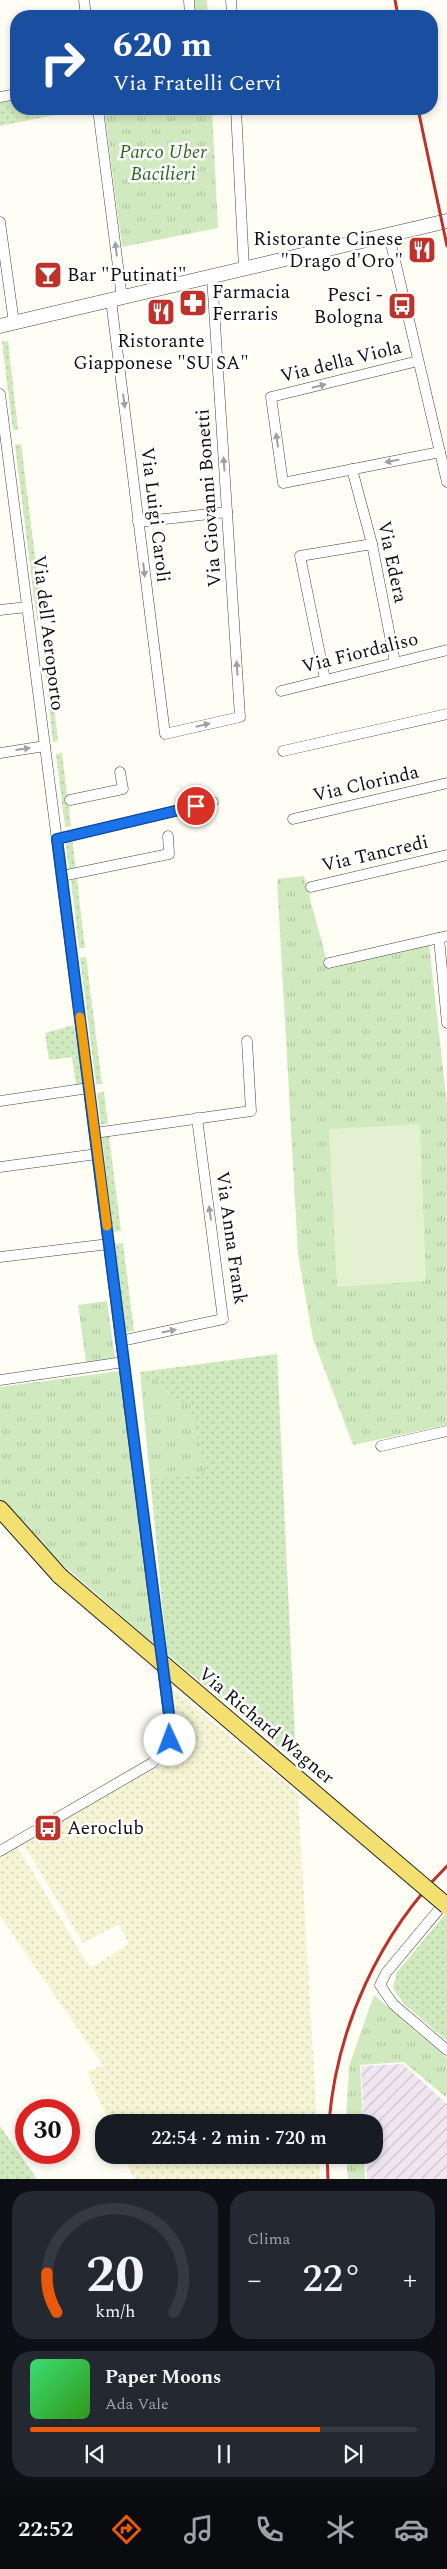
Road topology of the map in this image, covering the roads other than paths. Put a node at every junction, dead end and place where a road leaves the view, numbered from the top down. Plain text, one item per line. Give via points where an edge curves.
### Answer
1 (99, 115) edge
2 (236, 115) edge
3 (447, 221) edge
4 (0, 222) edge
5 (389, 235) junction
6 (244, 269) junction
7 (212, 276) junction
8 (5, 294) edge
9 (117, 299) junction
10 (14, 323) junction
11 (0, 326) edge
12 (418, 361) junction
13 (0, 396) edge
14 (440, 452) junction
15 (352, 469) junction
16 (447, 482) edge
17 (227, 512) junction
18 (138, 522) junction
19 (372, 544) junction
20 (27, 606) junction
21 (0, 610) edge
22 (447, 650) edge
23 (395, 662) junction
24 (325, 680) junction
25 (281, 691) dead end
26 (447, 714) edge
27 (165, 734) joint
28 (45, 746) junction
29 (283, 751) dead end
30 (0, 752) edge
31 (120, 772) dead end
32 (447, 783) edge
33 (70, 800) dead end
34 (213, 802) dead end
35 (294, 819) dead end
36 (168, 836) dead end
37 (57, 839) junction
38 (447, 856) edge
39 (62, 876) junction
40 (311, 887) dead end
41 (443, 937) edge
42 (329, 964) dead end
43 (447, 1022) edge
44 (247, 1040) dead end
45 (89, 1088) junction
46 (0, 1101) edge
47 (197, 1118) junction
48 (95, 1133) junction
49 (97, 1154) junction
50 (0, 1168) edge
51 (109, 1244) junction
52 (0, 1257) edge
53 (121, 1341) junction
54 (124, 1362) junction
55 (0, 1380) edge
56 (447, 1430) edge
57 (381, 1446) dead end
58 (0, 1509) edge
59 (0, 1524) edge
60 (60, 1576) junction
61 (0, 1851) edge
62 (447, 1900) edge
63 (447, 1906) edge
64 (447, 2050) edge

9 -> 1 street, Via Luigi Caroli
2 - 6 street
3 - 5 street
4 - 8 street
5 - 6 street
5 - 12 street
6 - 7 street
7 - 9 street
17 -> 7 street, Via Giovanni Bonetti
8 - 10 street
9 - 10 street
9 -> 18 street, Via Luigi Caroli
10 - 11 street
12 - 14 street
15 -> 12 street, Via della Viola via 283,483 271,397
13 - 20 street, Via dell'Aeroporto
14 -> 15 street
14 - 16 street
15 - 19 street, Via Edera
17 - 18 street
27 -> 17 street, Via Giovanni Bonetti via 240,717
18 -> 27 street, Via Luigi Caroli
19 - 23 street, Via Edera
19 - 24 street via 300,556
20 - 21 street
20 - 28 street, Via dell'Aeroporto
22 - 23 street, Via Fiordaliso
23 - 24 street, Via Fiordaliso
24 - 25 street, Via Fiordaliso
26 - 29 street
30 -> 28 street
28 - 37 street, Via dell'Aeroporto
31 - 33 street via 123,789
32 - 35 street, Via Clorinda
34 - 37 street
36 - 39 street via 169,854
37 - 39 street, Via dell'Aeroporto
38 - 40 street, Via Tancredi
39 - 45 street, Via dell'Aeroporto
41 - 42 street
41 - 43 street
44 - 47 street via 251,1111
45 - 46 street
45 - 48 street, Via dell'Aeroporto
47 - 48 street
53 -> 47 street, Via Anna Frank via 224,1319
48 - 49 street, Via dell'Aeroporto
49 - 50 street
49 - 51 street, Via dell'Aeroporto
51 - 52 street
51 - 53 street, Via dell'Aeroporto
53 - 54 street, Via dell'Aeroporto
54 - 55 street
54 - 61 street, Via dell'Aeroporto via 170,1740 160,1756 143,1769
56 - 57 street
58 - 60 main road, Via Richard Wagner
59 - 60 main road, Via Richard Wagner
60 - 63 main road, Via Richard Wagner, bridge
62 - 64 street via 386,1973 380,1985 393,2004

